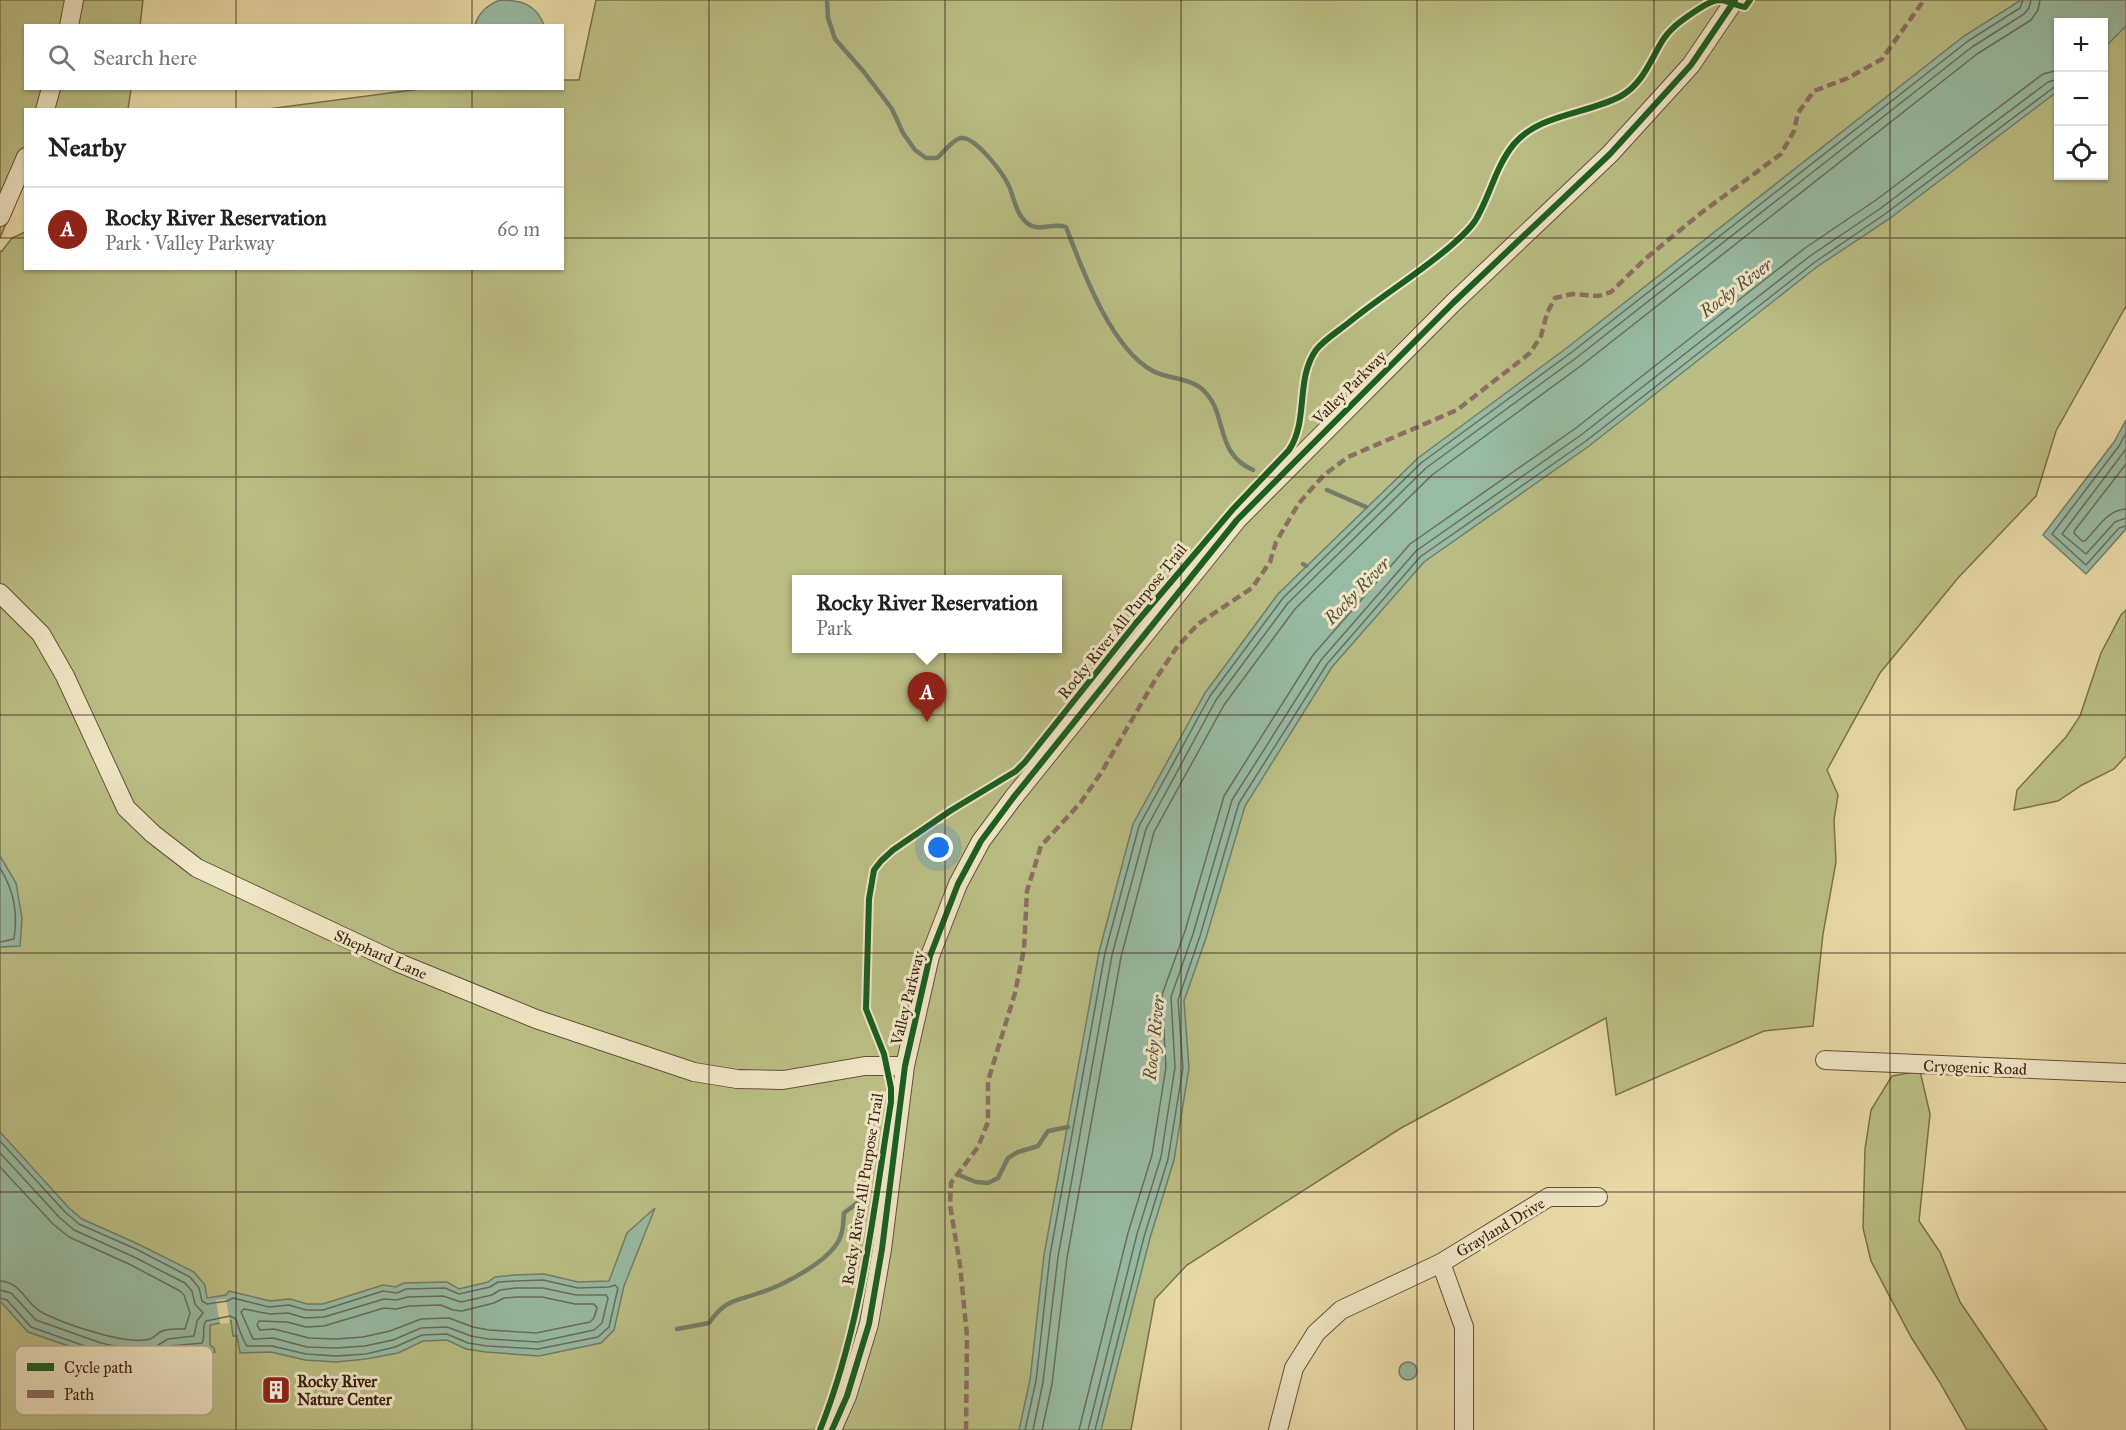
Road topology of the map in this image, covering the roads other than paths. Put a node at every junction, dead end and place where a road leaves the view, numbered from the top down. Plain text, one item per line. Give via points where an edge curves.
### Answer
1 (74, 0) edge
2 (1735, 0) edge
3 (69, 24) edge
4 (50, 90) edge
5 (46, 108) edge
6 (24, 162) edge
7 (0, 217) edge
8 (0, 593) edge
9 (1825, 1060) dead end
10 (905, 1066) junction
11 (2126, 1073) edge
12 (1598, 1197) dead end
13 (1441, 1263) junction
14 (832, 1430) edge
15 (1278, 1430) edge
16 (1464, 1430) edge

1 - 3 street
2 - 10 street, Valley Parkway via 1691,65 1610,154 1452,303 1238,520 1013,798 981,841 958,884 930,956
4 - 5 street
6 - 7 street
8 - 10 street, Shephard Lane via 41,634 65,676 126,808 197,868 430,976 536,1019 694,1072 737,1079 783,1080 865,1066
9 - 11 street, Cryogenic Road
10 - 14 street, Valley Parkway via 870,1324
12 - 13 street, Grayland Drive via 1549,1197
13 - 15 street, Grayland Drive via 1341,1310 1316,1333 1294,1368
13 - 16 street via 1464,1327

